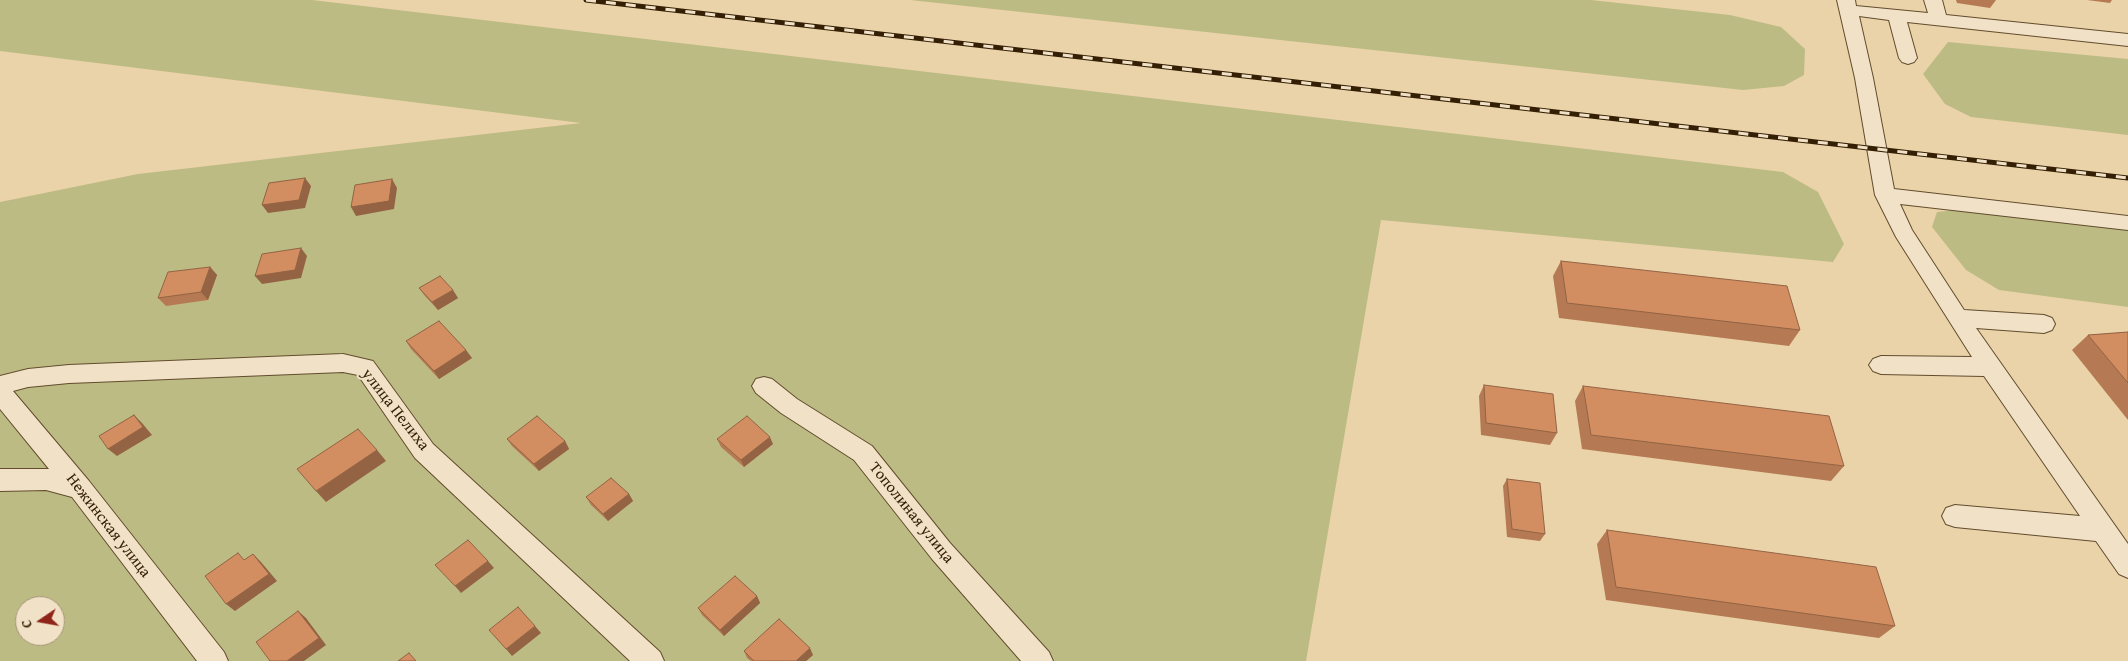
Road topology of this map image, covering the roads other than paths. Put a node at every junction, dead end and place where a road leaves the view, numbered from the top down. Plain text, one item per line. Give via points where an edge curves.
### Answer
1 (1934, 0) edge
2 (1847, 5) edge
3 (1898, 16) junction
4 (1939, 20) junction
5 (2128, 40) edge
6 (1908, 58) dead end
7 (1885, 195) junction
8 (2128, 223) edge
9 (1957, 318) junction
10 (2044, 324) dead end
11 (1881, 365) dead end
12 (1990, 367) junction
13 (0, 385) edge
14 (764, 386) dead end
15 (0, 392) edge
16 (0, 480) edge
17 (80, 489) junction
18 (1955, 516) dead end
19 (2103, 530) junction
20 (2128, 566) edge
21 (214, 661) edge
22 (650, 661) edge
23 (1038, 661) edge

1 - 4 street
2 - 3 street
2 - 7 street
3 - 4 street
3 - 6 street
4 - 5 street
7 - 8 street
7 - 9 street via 1903,232
9 - 10 street
9 - 12 street
11 - 12 street
12 - 19 street
13 - 22 street, улица Пелиха via 28,378 69,374 344,362 365,366 424,450
14 - 23 street, Тополиная улица via 863,454 940,551
15 - 17 street, Нежинская улица
16 - 17 street via 46,479
17 - 21 street, Нежинская улица
18 - 19 street
19 - 20 street

